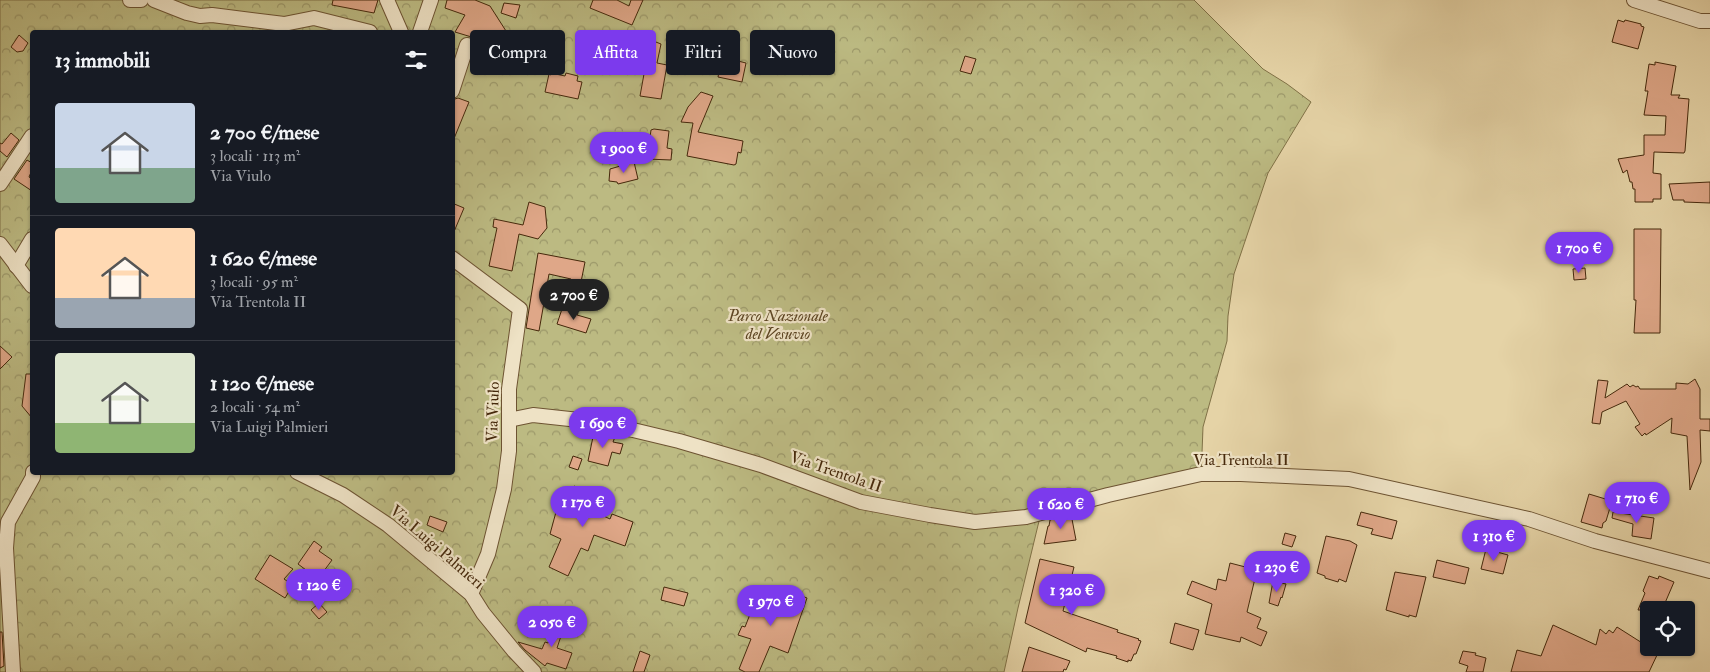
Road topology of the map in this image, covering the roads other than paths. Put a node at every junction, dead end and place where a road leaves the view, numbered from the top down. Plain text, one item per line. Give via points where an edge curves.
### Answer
1 (130, 0) edge
2 (141, 0) edge
3 (154, 0) edge
4 (387, 0) edge
5 (430, 0) edge
6 (1634, 0) edge
7 (1710, 21) edge
8 (362, 30) edge
9 (400, 30) edge
10 (421, 30) edge
11 (467, 45) dead end
12 (455, 82) edge
13 (30, 139) edge
14 (0, 184) edge
15 (30, 242) edge
16 (0, 244) edge
17 (455, 260) edge
18 (16, 266) junction
19 (30, 284) edge
20 (509, 420) junction
21 (33, 475) edge
22 (303, 475) edge
23 (1710, 571) edge
24 (471, 594) junction
25 (13, 672) edge
26 (534, 672) edge

1 - 2 street
3 - 8 street via 200,16 284,24 314,18
4 - 9 street
5 - 10 street
6 - 7 street via 1700,21
11 - 12 street
13 - 14 street
15 - 18 street
16 - 18 street
17 - 20 street, Via Viulo via 520,309 509,389
18 - 19 street
20 - 23 street, Via Trentola II via 533,415 633,430 761,465 861,502 974,522 1026,517 1201,474 1349,479 1529,519
20 - 24 street, Via Viulo via 509,451 500,506 488,554
21 - 25 street via 8,522 6,548
22 - 24 street, Via Luigi Palmieri via 343,495 388,525
24 - 26 street, Via Luigi Palmieri via 483,613

